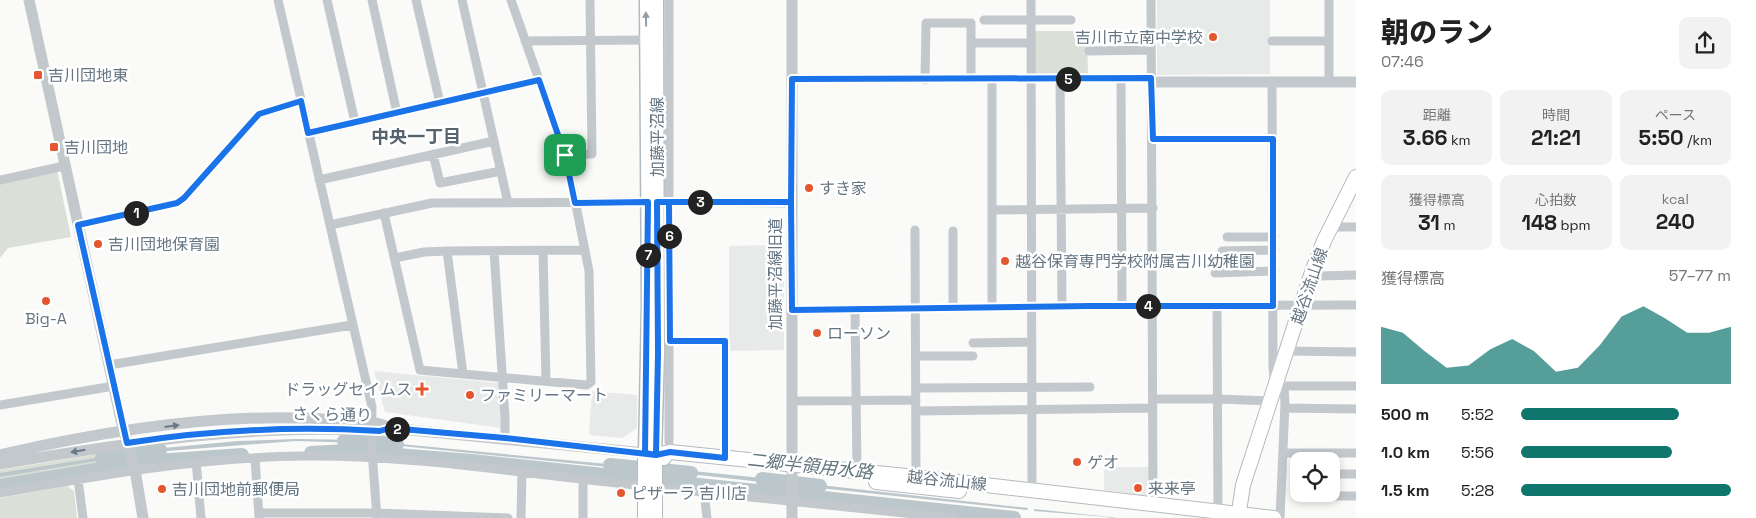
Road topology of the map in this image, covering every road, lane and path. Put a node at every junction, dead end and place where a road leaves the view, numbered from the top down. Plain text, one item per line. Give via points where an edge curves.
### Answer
1 (29, 0) edge
2 (278, 0) edge
3 (328, 0) edge
4 (372, 0) edge
5 (416, 0) edge
6 (462, 0) edge
7 (511, 0) edge
8 (590, 0) edge
9 (646, 0) edge
10 (657, 0) edge
11 (669, 0) edge
12 (792, 0) edge
13 (1031, 0) edge
14 (1151, 0) edge
15 (1328, 0) edge
16 (984, 20) dead end
17 (1031, 20) junction
18 (1071, 20) dead end
19 (657, 40) junction
20 (525, 41) junction
21 (590, 41) junction
22 (1272, 41) dead end
23 (1329, 41) junction
24 (971, 43) junction
25 (1031, 43) junction
26 (1151, 50) junction
27 (1089, 51) dead end
28 (1031, 78) junction
29 (1121, 78) junction
30 (792, 79) junction
31 (971, 79) junction
32 (992, 79) junction
33 (1060, 79) junction
34 (539, 80) junction
35 (925, 80) junction
36 (1152, 80) junction
37 (1272, 82) junction
38 (1329, 82) junction
39 (1356, 82) edge
40 (483, 93) junction
41 (301, 101) junction
42 (440, 103) junction
43 (397, 112) junction
44 (355, 122) junction
45 (308, 133) junction
46 (1153, 139) junction
47 (1273, 139) junction
48 (494, 141) junction
49 (434, 154) junction
50 (565, 155) junction
51 (64, 166) junction
52 (501, 171) junction
53 (0, 180) edge
54 (319, 180) junction
55 (1354, 184) edge
56 (658, 202) junction
57 (791, 202) junction
58 (508, 203) junction
59 (575, 203) junction
60 (1122, 208) junction
61 (1153, 208) junction
62 (992, 210) junction
63 (1030, 210) junction
64 (1061, 210) junction
65 (384, 212) junction
66 (330, 224) junction
67 (78, 225) junction
68 (1330, 227) junction
69 (1356, 227) edge
70 (915, 230) dead end
71 (953, 230) dead end
72 (1227, 237) dead end
73 (1274, 237) junction
74 (585, 250) junction
75 (1222, 250) dead end
76 (1274, 250) junction
77 (447, 251) junction
78 (494, 251) junction
79 (544, 251) junction
80 (395, 258) junction
81 (1274, 271) junction
82 (1312, 272) junction
83 (1215, 273) dead end
84 (1356, 275) edge
85 (664, 304) junction
86 (1301, 305) junction
87 (1356, 305) edge
88 (1030, 306) junction
89 (1062, 306) junction
90 (1122, 306) junction
91 (1153, 306) junction
92 (1217, 306) junction
93 (1273, 306) junction
94 (992, 307) junction
95 (916, 308) junction
96 (953, 308) junction
97 (855, 309) junction
98 (792, 310) junction
99 (352, 325) junction
100 (670, 341) junction
101 (1031, 342) junction
102 (974, 343) dead end
103 (1287, 351) junction
104 (1356, 352) edge
105 (916, 356) junction
106 (973, 356) dead end
107 (109, 365) junction
108 (463, 374) junction
109 (502, 378) junction
110 (546, 381) junction
111 (1281, 384) junction
112 (114, 386) junction
113 (1090, 386) dead end
114 (1356, 386) edge
115 (1032, 387) junction
116 (916, 388) junction
117 (1218, 399) junction
118 (916, 400) junction
119 (792, 401) junction
120 (856, 401) junction
121 (1271, 402) junction
122 (1153, 404) junction
123 (0, 405) edge
124 (1285, 408) junction
125 (1032, 409) junction
126 (1356, 409) edge
127 (916, 411) junction
128 (371, 430) junction
129 (505, 438) junction
130 (126, 442) junction
131 (669, 442) dead end
132 (1356, 452) edge
133 (1283, 453) junction
134 (0, 455) edge
135 (372, 457) junction
136 (255, 458) junction
137 (652, 458) junction
138 (725, 458) junction
139 (196, 461) junction
140 (0, 464) edge
141 (134, 468) junction
142 (522, 472) junction
143 (857, 472) junction
144 (792, 473) junction
145 (1340, 474) edge
146 (1356, 474) edge
147 (916, 477) junction
148 (78, 479) junction
149 (582, 480) junction
150 (652, 486) junction
151 (1032, 490) junction
152 (704, 492) junction
153 (0, 493) edge
154 (1340, 496) edge
155 (1356, 496) edge
156 (792, 500) junction
157 (1153, 505) junction
158 (856, 507) junction
159 (1218, 512) junction
160 (259, 516) edge
161 (318, 516) edge
162 (377, 516) edge
163 (916, 516) edge
164 (1238, 516) edge
165 (82, 518) edge
166 (144, 518) edge
167 (201, 518) edge
168 (508, 518) edge
169 (521, 518) edge
170 (582, 518) edge
171 (644, 518) edge
172 (655, 518) edge
173 (707, 518) edge
174 (792, 518) edge
175 (856, 518) edge
176 (952, 518) edge
177 (1196, 518) edge
178 (1274, 518) edge
179 (1280, 518) edge

1 - 51 street
2 - 41 street
3 - 44 street
4 - 43 street
5 - 42 street
6 - 40 street
7 - 20 street
8 - 21 street
19 -> 9 main road, 加藤平沼線
10 - 19 main road, 加藤平沼線
11 - 19 street
12 - 30 street, 加藤平沼線旧道
13 - 17 street
14 - 26 street
15 - 23 street
16 - 17 street
17 - 18 street
17 - 25 street
19 - 21 street
19 - 56 main road, 加藤平沼線
19 - 56 street
20 - 21 street
20 - 34 street
21 - 50 street via 592,154
22 - 23 street
23 - 38 street
24 - 25 street
24 - 31 street
24 - 35 street via 971,23 926,23
25 - 28 street
26 - 27 street
26 - 36 street
28 - 32 street
28 - 33 street
28 - 63 street
29 - 33 street
29 - 36 street
29 - 60 street
30 - 35 street
30 - 57 street, 加藤平沼線旧道
31 - 32 street
31 - 35 street
32 - 62 street
33 - 64 street
34 - 40 street
34 - 50 street
36 - 37 street
36 - 46 street
37 - 38 street
37 - 47 street
38 - 39 street
40 - 42 street
40 - 48 street
41 - 45 street
41 - 67 street via 259,114 177,203
42 - 43 street
43 - 44 street
44 - 45 street
45 - 54 street
46 - 47 street
46 - 61 street
47 - 73 street
48 - 49 street
48 - 52 street
49 - 52 street via 440,183
49 - 54 street
50 - 59 street
51 - 53 street
51 - 67 street
52 - 58 street
54 - 66 street
55 - 68 main road, 越谷流山線
56 - 57 street
56 - 59 street
56 - 85 main road, 加藤平沼線
56 - 137 main road, 加藤平沼線
57 - 98 street, 加藤平沼線旧道
58 - 59 street
58 - 65 street via 432,203
59 - 74 street
60 - 61 street
60 - 64 street
60 - 90 street
61 - 91 street
62 - 63 street
62 - 94 street
63 - 64 street
63 - 88 street
64 - 89 street
65 - 66 street
65 - 80 street
66 - 99 street
67 - 107 street
68 - 69 street
68 - 82 main road, 越谷流山線
70 - 95 street
71 - 96 street
72 - 73 street
73 - 76 street
74 - 79 street
74 - 110 street via 590,286 591,382 587,385
75 - 76 street
76 - 81 street
77 - 78 street
77 - 80 street
77 - 108 street
78 - 79 street
78 - 109 street
79 - 110 street
80 - 108 street via 420,370
81 - 83 street
81 - 93 street
82 - 84 street via 1322,276
82 - 86 main road, 越谷流山線
85 - 100 street
85 - 137 main road, 加藤平沼線
86 - 87 street
86 - 93 street
86 - 103 main road, 越谷流山線
88 - 89 street
88 - 94 street
88 - 101 street
89 - 90 street
90 - 91 street
91 - 92 street
91 - 122 street
92 - 93 street
92 - 117 street
93 - 111 street via 1273,368
94 - 96 street
95 - 96 street
95 - 97 street
95 - 105 street
97 - 98 street
97 - 120 street
98 - 119 street, 加藤平沼線旧道
99 - 107 street
99 - 128 street via 372,407
100 - 131 street
100 - 138 street via 725,341
101 - 102 street
101 - 115 street
103 - 104 street
103 - 111 main road, 越谷流山線
105 - 106 street
105 - 116 street
107 - 112 street
108 - 109 street
109 - 110 street
109 - 129 street
111 - 114 street
111 - 121 main road, 越谷流山線
111 - 124 street
112 - 123 street
112 - 130 street
113 - 115 street
115 - 116 street
115 - 125 street
116 - 118 street
117 - 121 street
117 - 122 street
117 - 159 street
118 - 120 street
118 - 127 street
119 - 120 street
119 - 144 street, 加藤平沼線旧道
120 - 143 street
121 - 164 main road, 越谷流山線 via 1243,485
122 - 125 street
122 - 157 street
124 - 126 street
124 - 133 street
125 - 127 street
125 - 151 street
127 - 147 street
128 - 129 street, さくら通り via 380,423 390,428
128 - 130 street, さくら通り via 276,418 179,425
128 - 135 street
129 - 137 street, さくら通り
130 - 134 street, さくら通り
130 -> 140 street, さくら通り
130 - 141 street
132 - 133 street
133 - 179 street
135 - 136 street
135 - 142 street
135 - 162 street
136 - 139 street
136 - 160 street
137 - 138 main road, 越谷流山線 via 670,452
137 - 144 main road, 越谷流山線
137 - 150 main road
138 - 144 main road, 越谷流山線
139 - 141 street
139 - 167 street
141 - 148 street
141 - 166 street
142 - 149 street
142 - 169 street
143 - 144 main road, 越谷流山線
143 - 147 main road, 越谷流山線
144 - 156 street, 加藤平沼線旧道
144 - 177 main road, 越谷流山線
145 - 146 street
147 - 151 main road, 越谷流山線
148 - 153 street
148 - 165 street
149 - 150 street
149 - 170 street
150 - 152 street
150 - 171 main road
150 - 172 main road
151 - 157 main road, 越谷流山線
152 - 156 street
152 - 173 street
154 - 155 street
156 - 158 street
156 - 174 street, 加藤平沼線旧道
157 - 159 main road, 越谷流山線
158 - 163 street
158 - 175 street
159 - 164 main road, 越谷流山線
160 - 161 street
161 - 162 street
162 - 168 street
163 - 176 street
164 - 178 main road

